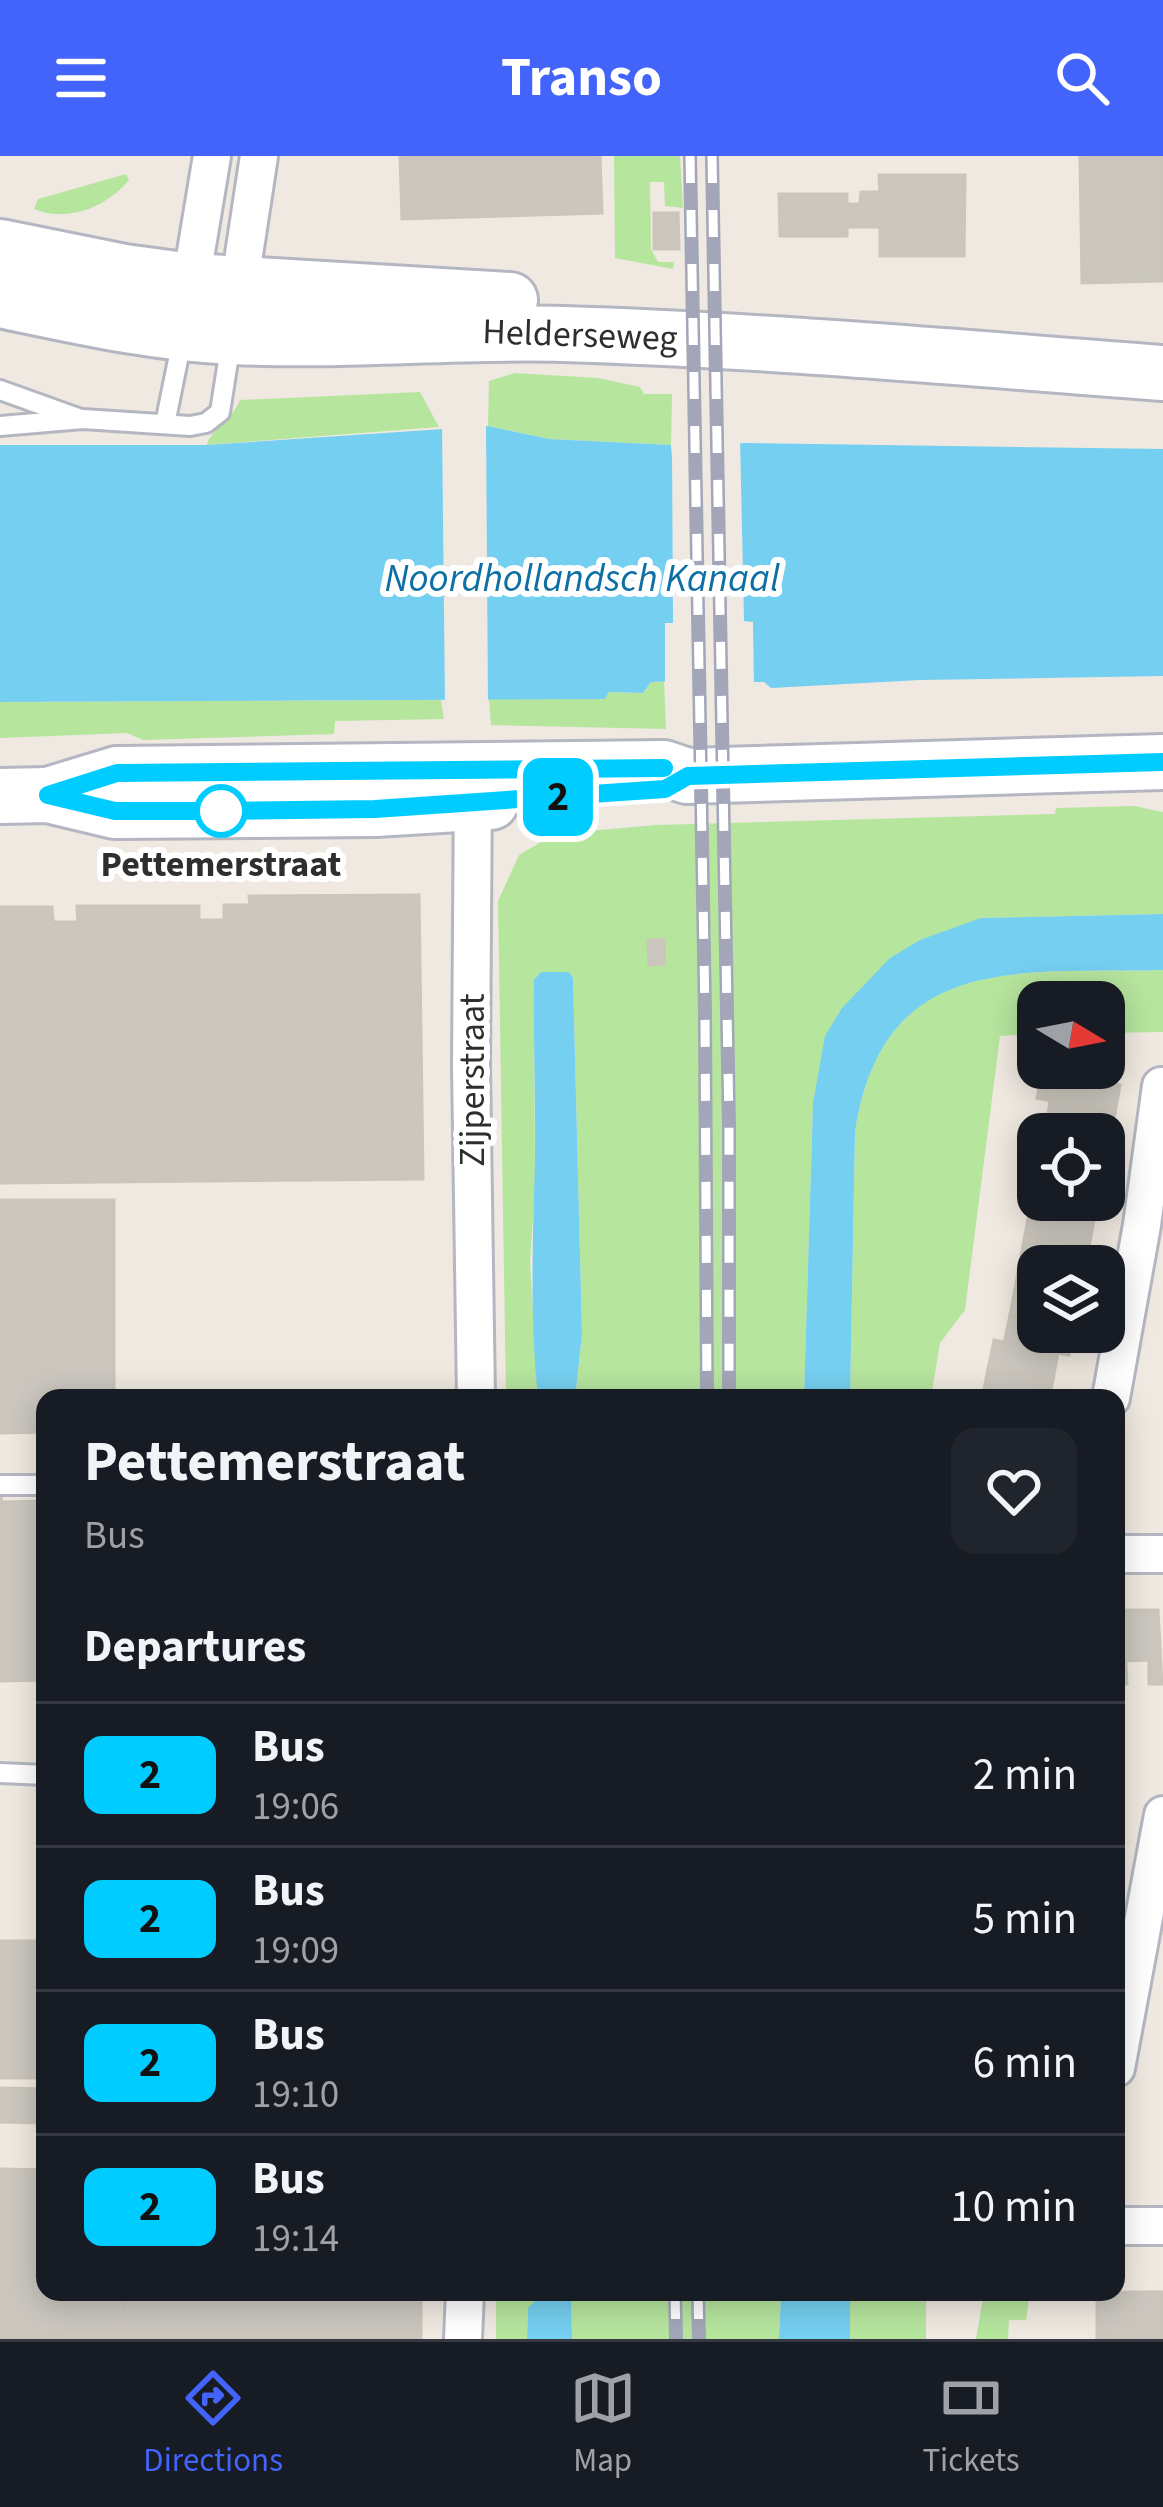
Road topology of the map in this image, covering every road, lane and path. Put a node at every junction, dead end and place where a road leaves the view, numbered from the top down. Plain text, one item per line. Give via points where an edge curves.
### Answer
1 (212, 156) edge
2 (259, 156) edge
3 (0, 247) edge
4 (0, 300) edge
5 (211, 309) junction
6 (1163, 335) edge
7 (1163, 374) edge
8 (4, 393) edge
9 (82, 419) junction
10 (165, 424) junction
11 (0, 426) edge
12 (1163, 762) edge
13 (473, 778) junction
14 (24, 795) edge
15 (1161, 1086) edge
16 (1153, 1225) edge
17 (476, 1389) edge
18 (1113, 1389) edge
19 (0, 1485) edge
20 (36, 1485) edge
21 (1125, 1554) edge
22 (1163, 1554) edge
23 (0, 1773) edge
24 (36, 1775) edge
25 (1163, 1815) edge
26 (1155, 1912) edge
27 (1125, 2032) edge
28 (1125, 2226) edge
29 (1163, 2226) edge
30 (465, 2301) edge
31 (463, 2339) edge

1 - 5 street
2 - 5 street
3 - 5 main road, Helderseweg via 124,272
4 - 5 main road, Helderseweg
5 - 6 main road, Helderseweg
5 - 7 main road, Helderseweg via 328,338 470,331 661,337
5 - 10 lane
5 - 10 lane via 220,412 199,425
8 - 9 lane
9 - 10 lane
9 - 11 lane
12 - 13 main road
13 - 14 main road via 117,773
13 - 17 street, Zijperstraat
15 - 16 street
16 - 18 street
19 - 20 lane
21 - 22 street
23 - 24 lane
25 - 26 street
26 - 27 street
28 - 29 street
30 - 31 street

